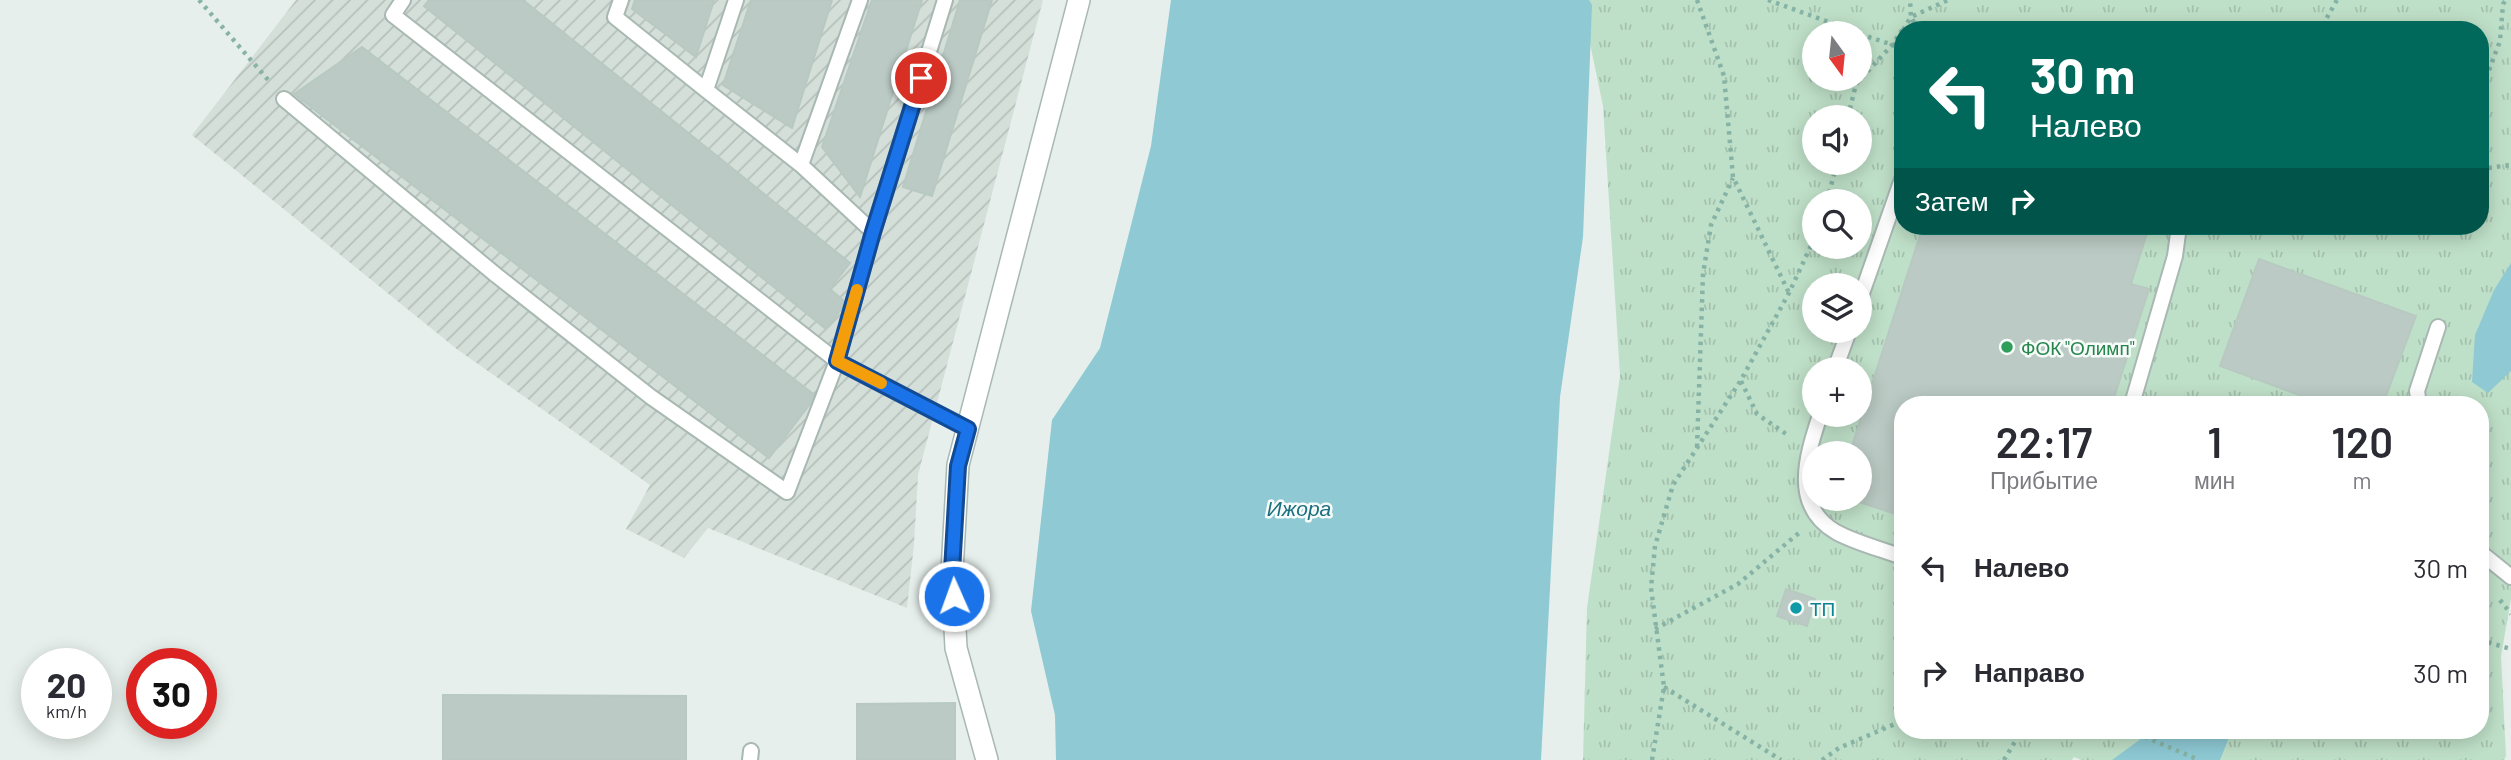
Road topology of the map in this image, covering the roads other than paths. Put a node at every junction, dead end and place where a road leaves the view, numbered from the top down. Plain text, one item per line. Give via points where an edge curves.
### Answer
1 (403, 0) edge
2 (621, 0) edge
3 (736, 0) edge
4 (860, 0) edge
5 (945, 0) edge
6 (1079, 0) edge
7 (706, 90) junction
8 (284, 99) road end
9 (802, 165) junction
10 (1894, 202) edge
11 (873, 232) junction
12 (2178, 235) edge
13 (1869, 273) edge
14 (2438, 327) dead end
15 (837, 361) junction
16 (2134, 396) edge
17 (2418, 396) edge
18 (1816, 427) edge
19 (968, 429) junction
20 (1894, 554) edge
21 (2489, 559) edge
22 (2511, 577) edge
23 (988, 760) edge

1 - 15 lane via 393,15
2 - 7 lane via 615,17
3 - 7 lane
4 - 9 lane
5 - 11 lane
6 - 19 street
7 - 9 lane
8 - 15 lane via 641,389 787,492
9 - 11 lane
10 - 13 lane
11 - 15 lane
12 - 16 lane
14 - 17 lane
15 - 19 lane
18 - 20 lane via 1804,481 1809,503 1834,531
19 - 23 street via 958,466 952,571 956,648
21 - 22 lane

